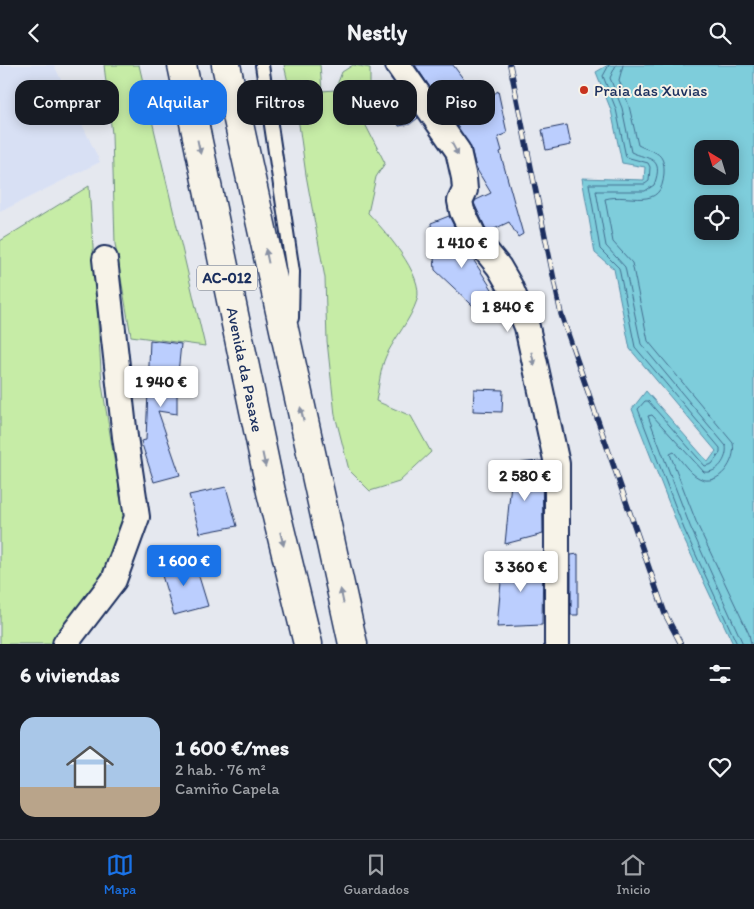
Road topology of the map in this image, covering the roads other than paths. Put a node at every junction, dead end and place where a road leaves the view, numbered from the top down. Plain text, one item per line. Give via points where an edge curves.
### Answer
1 (182, 65) edge
2 (226, 65) edge
3 (262, 65) edge
4 (398, 65) edge
5 (105, 259) dead end
6 (291, 363) junction
7 (65, 644) edge
8 (308, 644) edge
9 (352, 644) edge
10 (557, 644) edge

1 -> 8 main road, Avenida da Pasaxe / AC-012 via 270,492
6 -> 2 main road, AC-012
3 - 6 lane via 292,272
4 -> 10 street via 458,151 465,190 460,201 462,211 474,236 510,286 527,327 557,464
5 - 7 street via 137,517 114,580
9 -> 6 main road, AC-012

